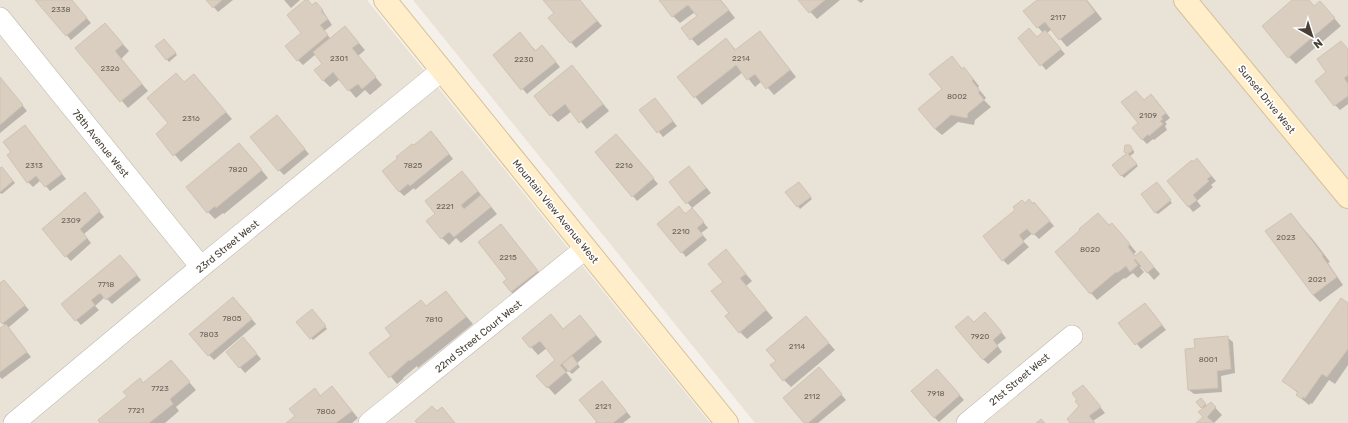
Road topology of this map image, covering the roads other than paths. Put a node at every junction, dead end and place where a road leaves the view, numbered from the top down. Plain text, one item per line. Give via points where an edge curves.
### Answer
1 (385, 0) edge
2 (1185, 0) edge
3 (0, 18) edge
4 (441, 71) junction
5 (1348, 197) edge
6 (586, 248) junction
7 (201, 267) junction
8 (1072, 336) dead end
9 (14, 423) edge
10 (369, 423) edge
11 (727, 423) edge
12 (967, 423) edge

1 - 4 street, Mountain View Avenue West
2 - 5 street, Sunset Drive West
3 - 7 street, 78th Avenue West
4 - 6 street, Mountain View Avenue West
4 - 7 street, 23rd Street West
6 - 10 street, 22nd Street Court West
6 - 11 street, Mountain View Avenue West
7 - 9 street, 23rd Street West
8 - 12 street, 21st Street West

